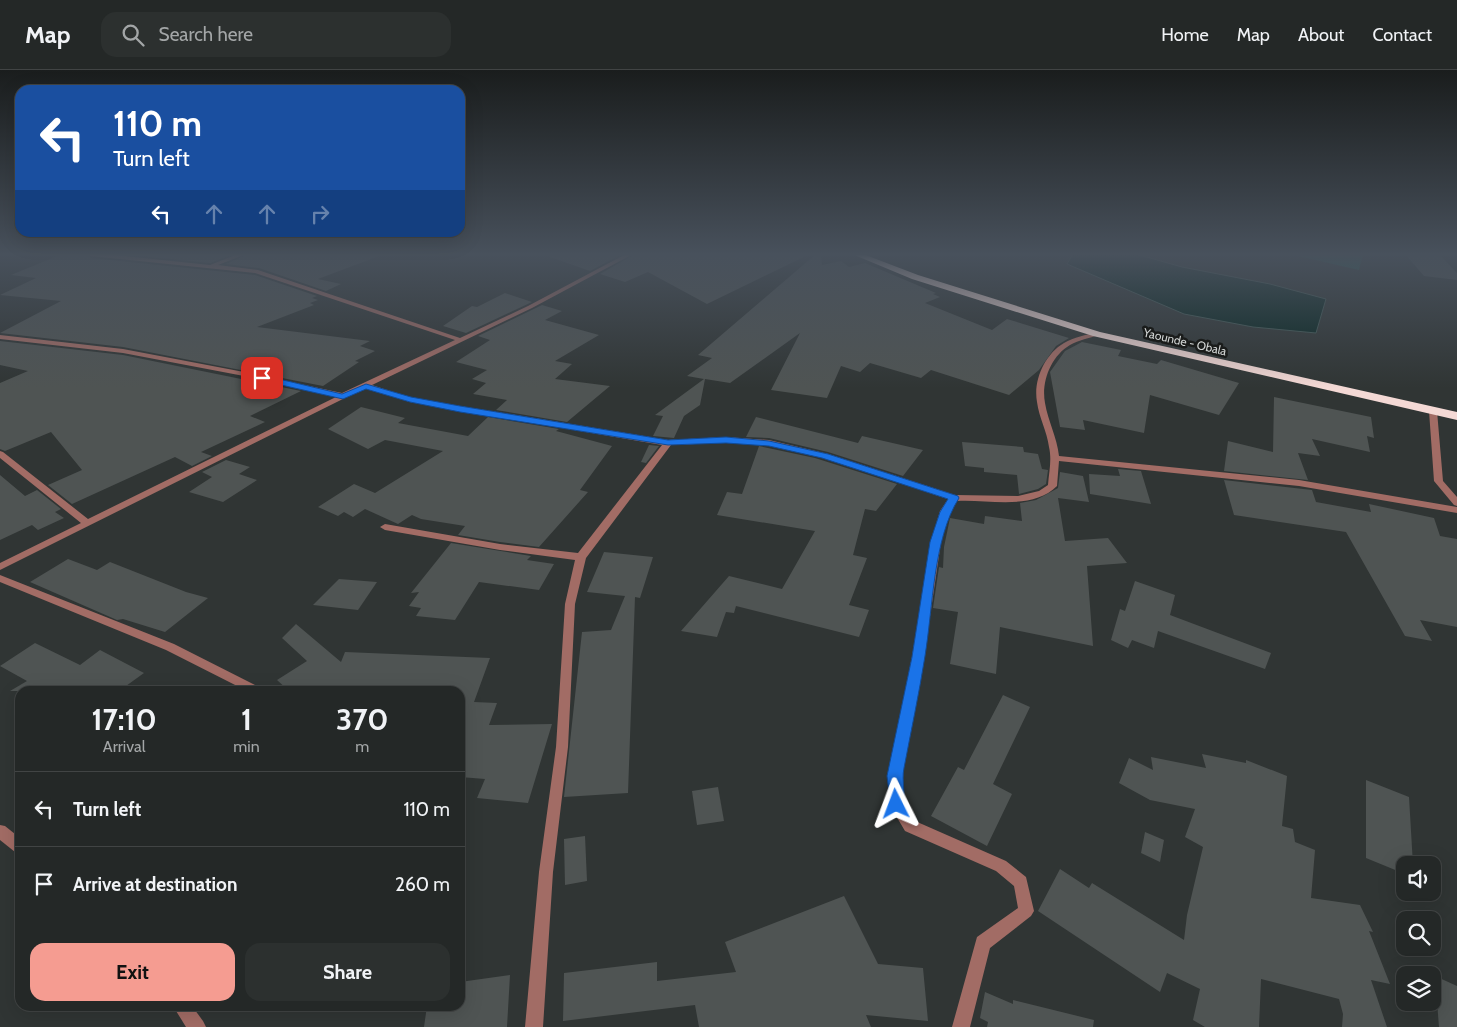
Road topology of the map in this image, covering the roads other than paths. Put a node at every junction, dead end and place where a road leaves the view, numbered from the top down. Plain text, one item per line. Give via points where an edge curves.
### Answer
1 (338, 299) edge
2 (546, 299) edge
3 (984, 299) edge
4 (1097, 334) junction
5 (0, 337) edge
6 (461, 340) junction
7 (366, 386) junction
8 (343, 396) junction
9 (1433, 411) junction
10 (1457, 416) edge
11 (668, 442) junction
12 (0, 454) edge
13 (1055, 458) junction
14 (954, 498) junction
15 (1457, 503) edge
16 (1457, 510) edge
17 (88, 524) junction
18 (385, 527) dead end
19 (581, 557) junction
20 (0, 567) edge
21 (0, 578) edge
22 (247, 686) edge
23 (0, 831) edge
24 (15, 843) edge
25 (185, 1011) edge
26 (197, 1027) edge
27 (534, 1027) edge
28 (961, 1027) edge

1 - 6 street
2 - 6 street
3 - 4 highway, Yaounde - Obala
4 - 9 highway, Yaounde - Obala
4 - 13 street via 1068,342 1053,354 1041,377 1039,396
5 - 8 street via 123,351
6 - 7 street
7 - 8 street
7 - 11 street via 410,400 452,408
8 - 17 street
9 - 10 highway, Yaounde - Obala
9 - 15 street via 1439,481
11 - 14 street via 726,440 769,444 824,456
11 - 19 street
12 - 17 street
13 - 14 street via 1052,486 1043,494 1024,498
13 - 16 street via 1299,483
14 - 28 street via 945,512 936,542 895,776 896,804 910,826 1001,866 1022,882 1026,910 983,943
17 - 20 street
18 - 19 street
19 - 27 street via 570,604 562,747 546,872
21 - 22 street via 170,647
23 - 24 street
25 - 26 street

